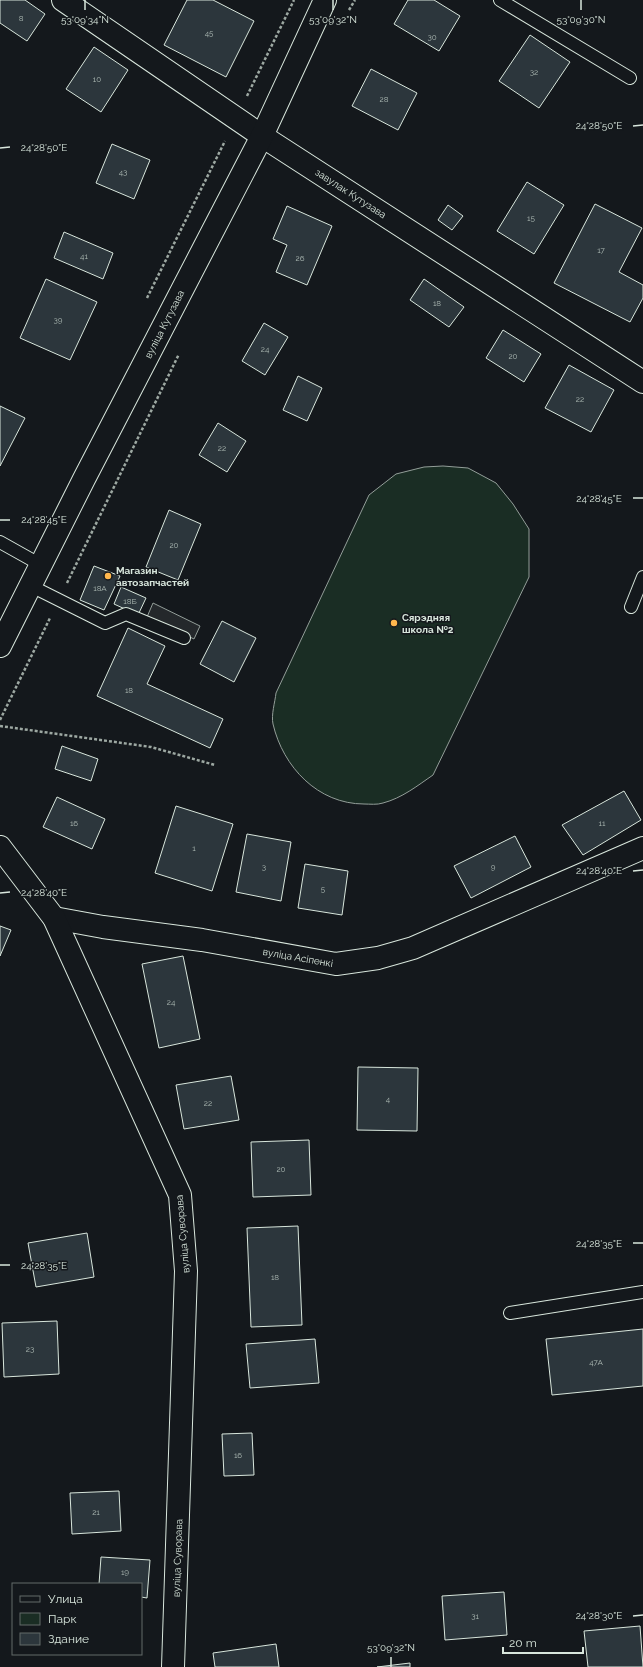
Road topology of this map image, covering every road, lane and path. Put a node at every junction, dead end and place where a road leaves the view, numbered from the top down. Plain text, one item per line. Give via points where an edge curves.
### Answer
1 (63, 0) edge
2 (294, 0) edge
3 (325, 0) edge
4 (354, 0) edge
5 (500, 0) edge
6 (347, 14) dead end
7 (630, 78) dead end
8 (236, 118) junction
9 (262, 136) junction
10 (145, 304) dead end
11 (182, 348) dead end
12 (643, 382) edge
13 (0, 542) edge
14 (41, 565) junction
15 (643, 577) edge
16 (31, 586) junction
17 (59, 600) junction
18 (630, 607) dead end
19 (184, 638) dead end
20 (0, 646) edge
21 (0, 720) edge
22 (0, 726) edge
23 (215, 765) dead end
24 (0, 847) edge
25 (643, 848) edge
26 (54, 918) junction
27 (643, 1292) edge
28 (510, 1313) dead end
29 (173, 1667) edge

1 - 8 street, завулак Кутузава
2 - 8 path
3 - 9 street, вуліца Кутузава
4 - 6 path
5 - 7 lane
8 - 9 street, завулак Кутузава
8 - 10 path
9 - 12 street, завулак Кутузава
9 - 14 street, вуліца Кутузава
11 - 17 path
13 - 14 lane
14 - 16 street, вуліца Кутузава
15 - 18 lane
16 - 17 lane
16 - 20 street, вуліца Кутузава
17 - 19 lane via 105,623 126,614
17 - 21 path
22 - 23 path via 151,747
24 - 26 street, вуліца Суворава
25 - 26 street, вуліца Асіпенкі via 413,948 378,958 336,964 202,940
26 - 29 street, вуліца Суворава via 180,1195 186,1271
27 - 28 lane

